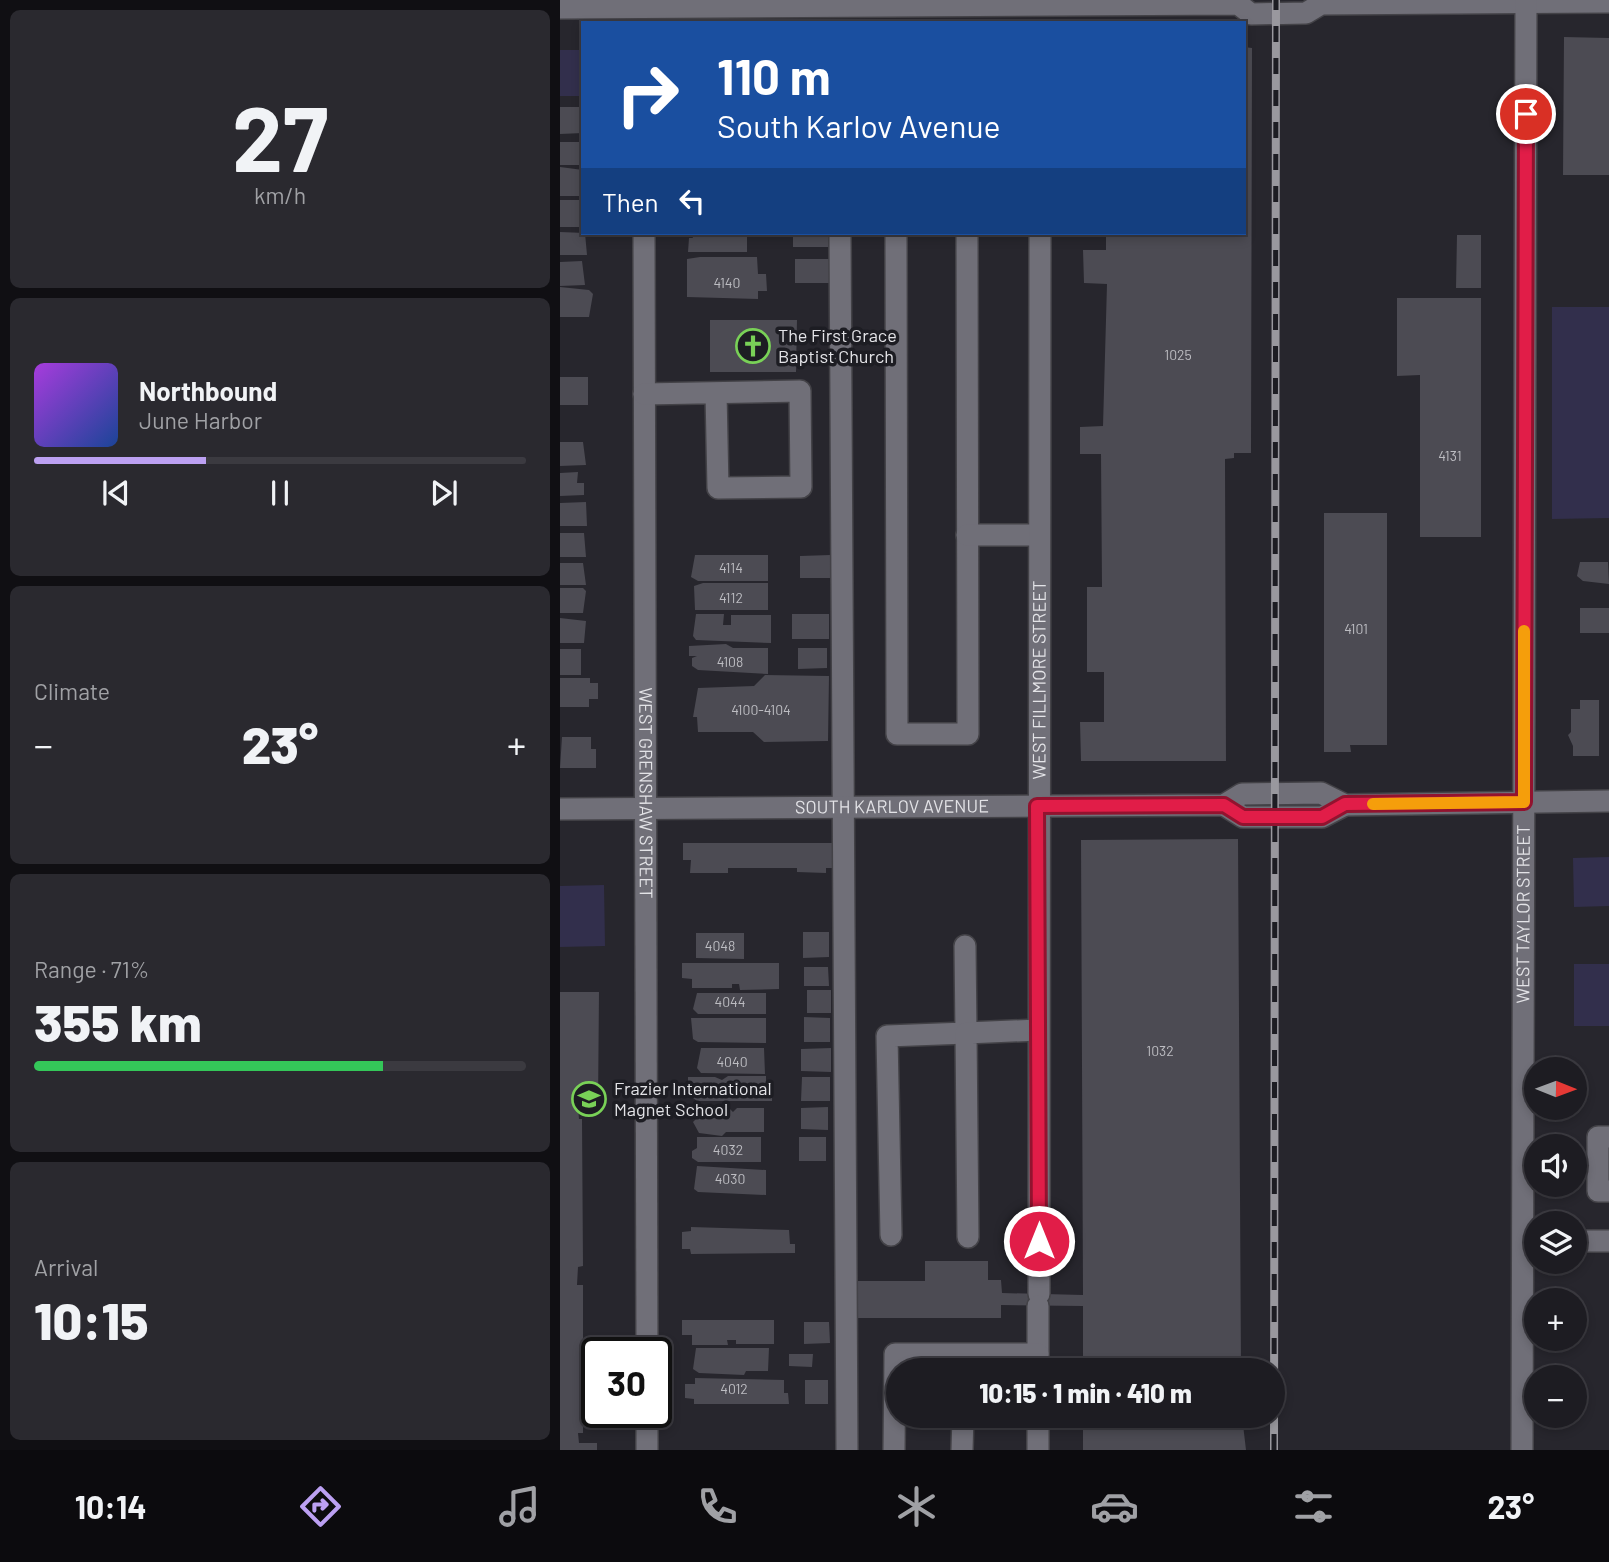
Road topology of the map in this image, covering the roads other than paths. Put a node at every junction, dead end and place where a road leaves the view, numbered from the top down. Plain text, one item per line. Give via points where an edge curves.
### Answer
1 (1526, 1) edge
2 (1241, 2) edge
3 (1318, 2) edge
4 (1609, 2) edge
5 (560, 8) edge
6 (1042, 9) edge
7 (643, 10) edge
8 (838, 15) edge
9 (644, 235) edge
10 (840, 235) edge
11 (896, 235) edge
12 (967, 235) edge
13 (1040, 235) edge
14 (716, 393) junction
15 (644, 394) junction
16 (967, 535) junction
17 (1039, 535) junction
18 (1609, 801) edge
19 (1524, 802) junction
20 (1037, 806) junction
21 (845, 807) junction
22 (645, 808) junction
23 (560, 809) edge
24 (965, 946) dead end
25 (1038, 1030) junction
26 (966, 1033) junction
27 (1609, 1137) edge
28 (1609, 1191) edge
29 (1530, 1211) edge
30 (891, 1235) dead end
31 (968, 1237) dead end
32 (1587, 1241) edge
33 (1609, 1241) edge
34 (1529, 1274) edge
35 (647, 1337) edge
36 (895, 1358) edge
37 (930, 1358) edge
38 (1038, 1358) edge
39 (647, 1428) edge
40 (894, 1428) edge
41 (963, 1428) edge
42 (1038, 1428) edge
43 (647, 1450) edge
44 (847, 1450) edge
45 (894, 1450) edge
46 (962, 1450) edge
47 (1038, 1450) edge
48 (1522, 1450) edge

1 - 3 street
1 - 4 street
1 - 19 street, WEST TAYLOR STREET
2 - 3 street via 1251,14 1306,13
2 - 6 street
5 - 7 street
6 - 8 street
7 - 8 street
9 - 15 street, WEST GRENSHAW STREET
10 - 21 street
11 - 16 street via 897,734 968,734
12 - 16 street
13 - 17 street, WEST FILLMORE STREET
14 - 14 street via 718,488 802,487 800,391
14 - 15 street
15 - 22 street, WEST GRENSHAW STREET
16 - 17 street
17 - 20 street, WEST FILLMORE STREET
18 - 19 street, SOUTH KARLOV AVENUE
19 - 20 street, SOUTH KARLOV AVENUE via 1345,804 1321,793 1268,793 1242,794 1224,805
19 - 29 street, WEST TAYLOR STREET
20 - 21 street, SOUTH KARLOV AVENUE
20 - 25 street, WEST FILLMORE STREET
21 - 22 street, SOUTH KARLOV AVENUE
21 - 44 street
22 - 23 street, SOUTH KARLOV AVENUE
22 - 35 street, WEST GRENSHAW STREET
24 - 26 street
25 - 26 street
25 - 38 street, WEST FILLMORE STREET
26 - 30 street via 887,1036
26 - 31 street
27 - 28 street via 1598,1137 1598,1191
32 - 33 street
34 - 48 street, WEST TAYLOR STREET
36 - 37 street via 895,1354
39 - 43 street
40 - 45 street
41 - 46 street
42 - 47 street

